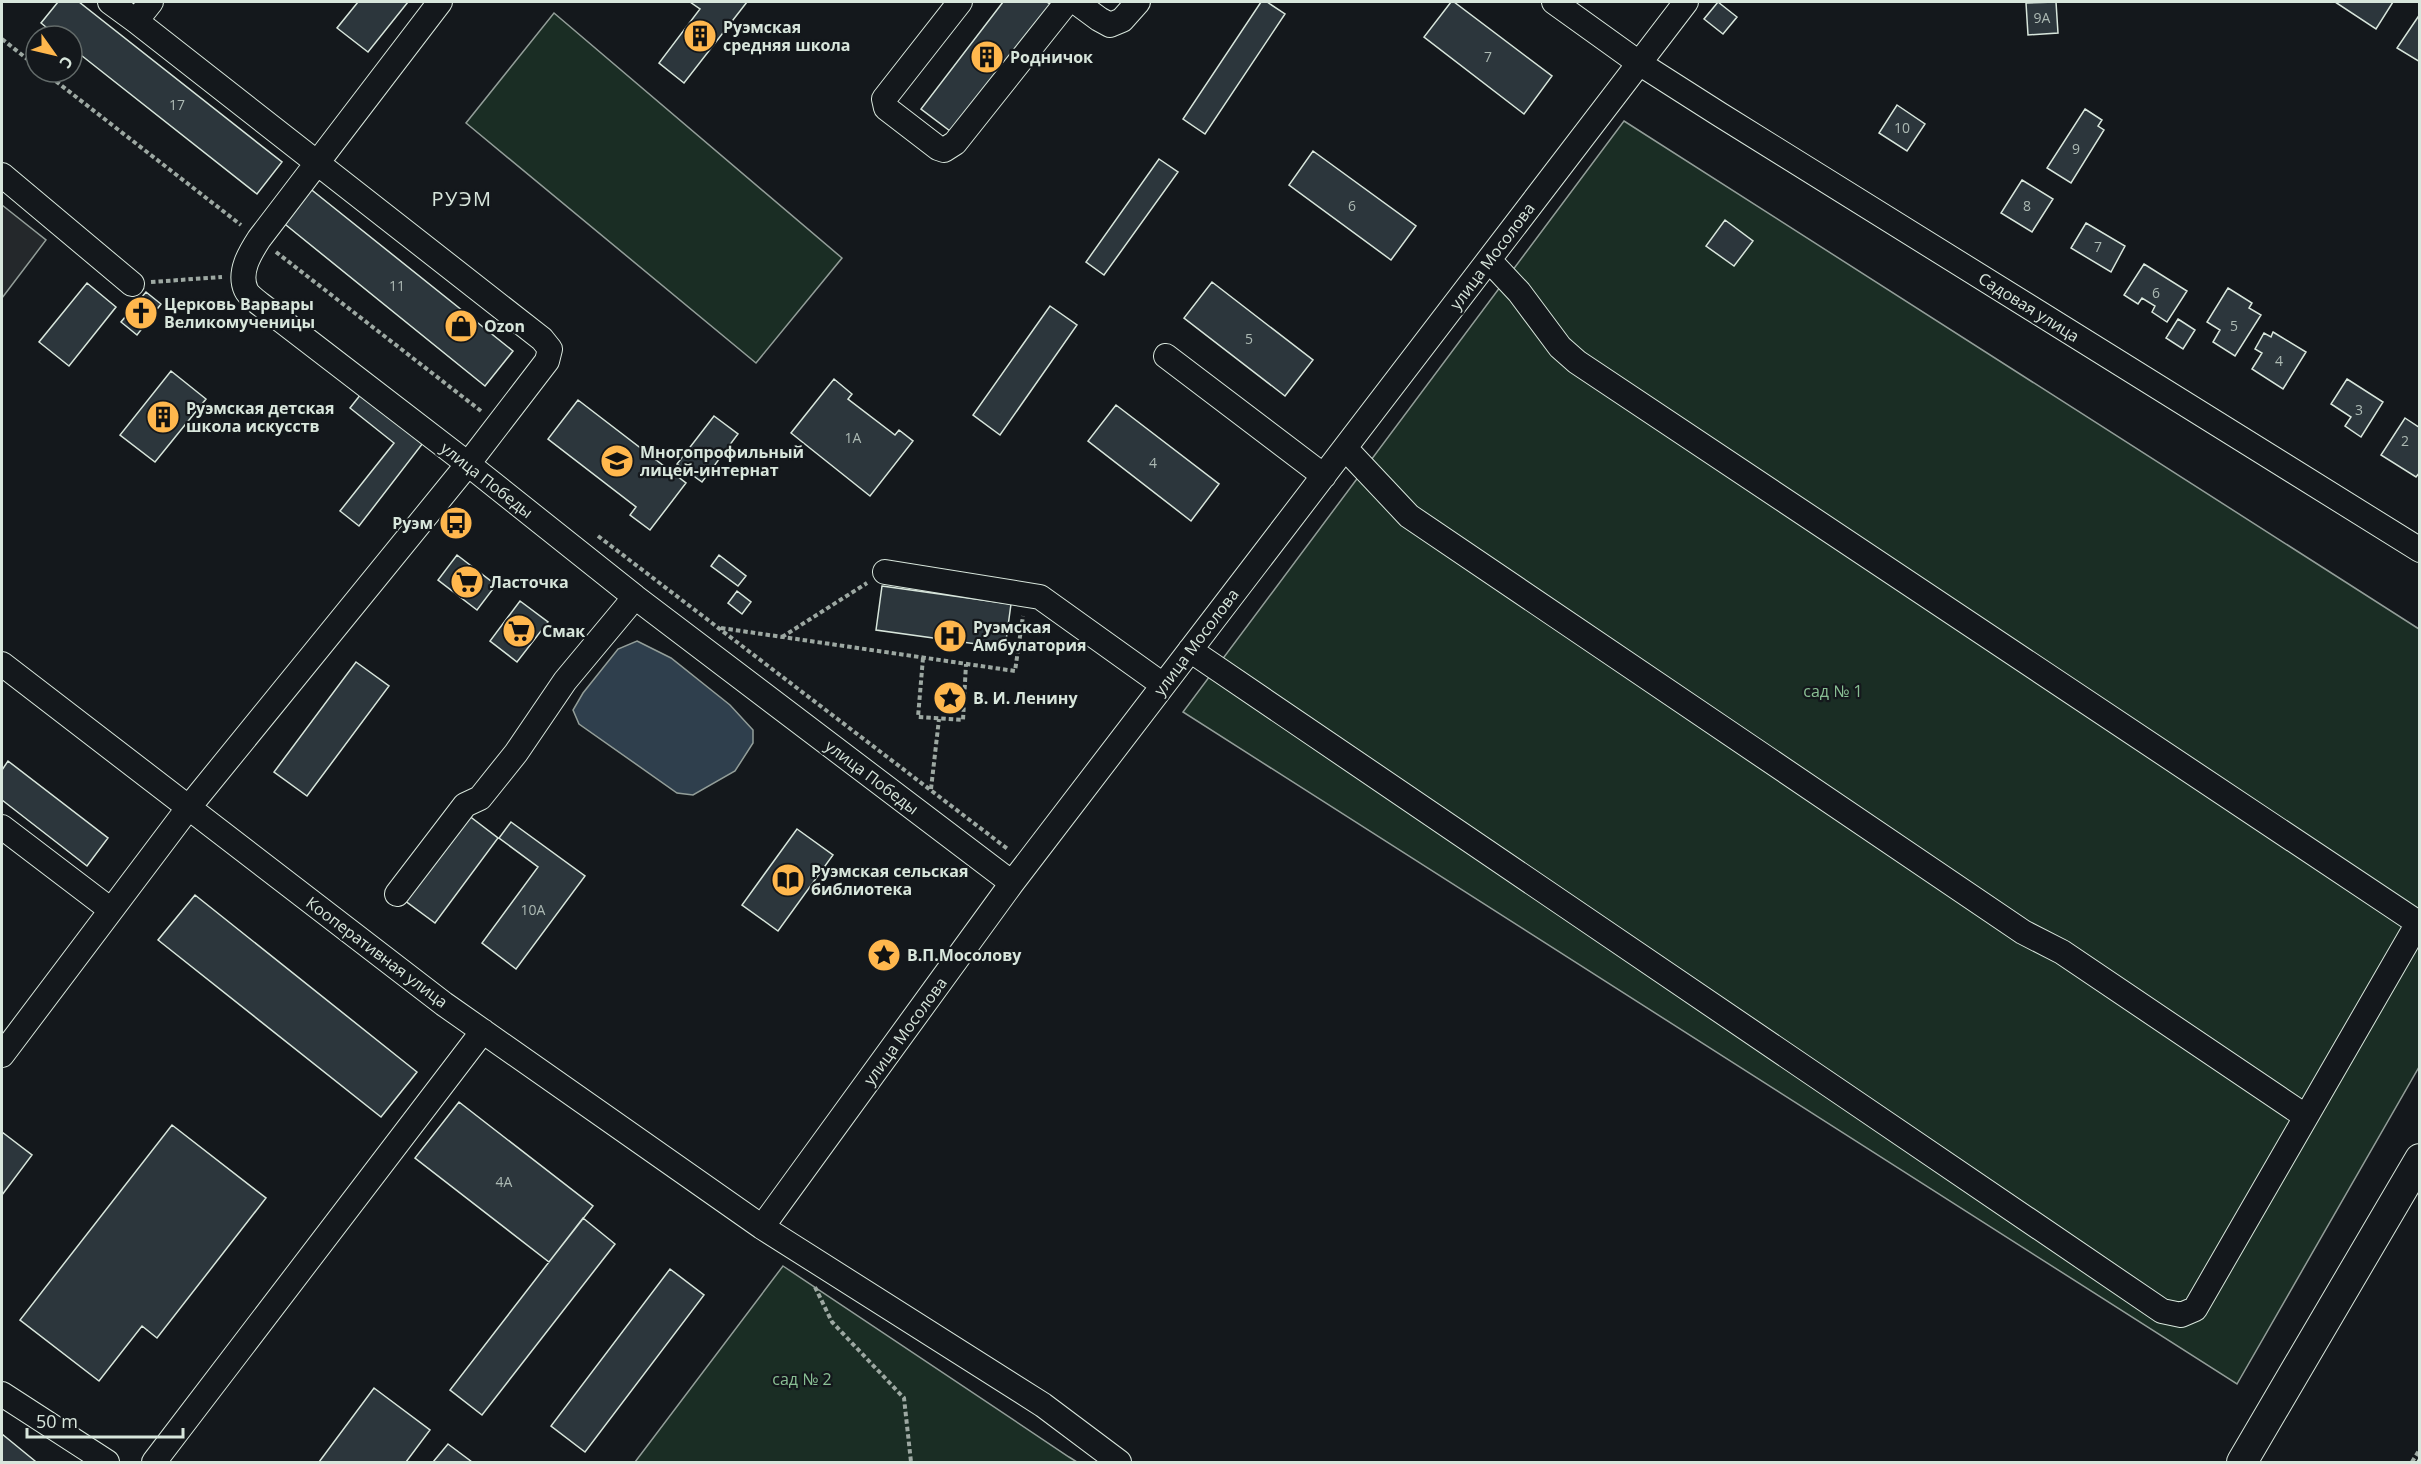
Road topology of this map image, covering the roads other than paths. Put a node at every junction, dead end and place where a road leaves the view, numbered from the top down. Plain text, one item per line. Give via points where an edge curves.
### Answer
1 (110, 2) edge
2 (151, 2) edge
3 (440, 2) edge
4 (960, 2) edge
5 (1067, 2) edge
6 (1076, 2) edge
7 (1138, 2) edge
8 (1554, 2) edge
9 (1686, 2) edge
10 (135, 21) junction
11 (1639, 63) junction
12 (317, 163) junction
13 (2, 175) edge
14 (1489, 260) junction
15 (132, 284) road end
16 (1166, 356) dead end
17 (1345, 448) junction
18 (468, 464) junction
19 (1324, 476) junction
20 (2420, 550) edge
21 (885, 572) road end
22 (634, 597) junction
23 (1190, 650) junction
24 (2, 664) edge
25 (1163, 685) junction
26 (189, 807) junction
27 (2, 827) edge
28 (1012, 883) junction
29 (397, 894) dead end
30 (111, 910) junction
31 (2419, 921) edge
32 (483, 1031) junction
33 (2, 1054) edge
34 (2306, 1116) junction
35 (2420, 1159) edge
36 (762, 1227) junction
37 (2, 1394) edge
38 (107, 1462) edge
39 (153, 1462) edge
40 (1119, 1462) edge
41 (2242, 1462) edge

1 - 10 street
2 - 10 street
3 - 12 street
4 - 5 street via 884,99 886,108 944,150 955,143
6 - 7 street via 1110,25 1122,20
8 - 11 street, Садовая улица
9 - 11 street, улица Мосолова
10 - 12 street
11 - 14 street, улица Мосолова
11 - 20 street, Садовая улица
12 - 18 street, улица Победы via 248,256 243,276 246,290
12 - 18 street via 550,349 547,361
13 - 15 street
14 - 17 street, улица Мосолова
14 - 31 street via 1519,292 1560,347 1577,362
16 - 19 street
17 - 19 street, улица Мосолова
17 - 34 street via 1409,516 2024,932 2062,952
18 - 22 street, улица Победы
18 - 26 street
19 - 23 street, улица Мосолова
21 - 25 street via 1040,597
22 - 28 street, улица Победы
22 - 29 street via 565,681 516,753 480,798 465,805
23 - 25 street, улица Мосолова
23 - 34 street via 2162,1311 2181,1315 2195,1309
24 - 26 street, Кооперативная улица
25 - 28 street, улица Мосолова
26 - 30 street
26 - 32 street, Кооперативная улица
27 - 30 street
28 - 36 street, улица Мосолова
30 - 33 street
31 - 34 street
32 - 36 street, Кооперативная улица
32 - 39 street
35 - 41 main road
36 - 40 street, Кооперативная улица via 1043,1405
37 - 38 street

